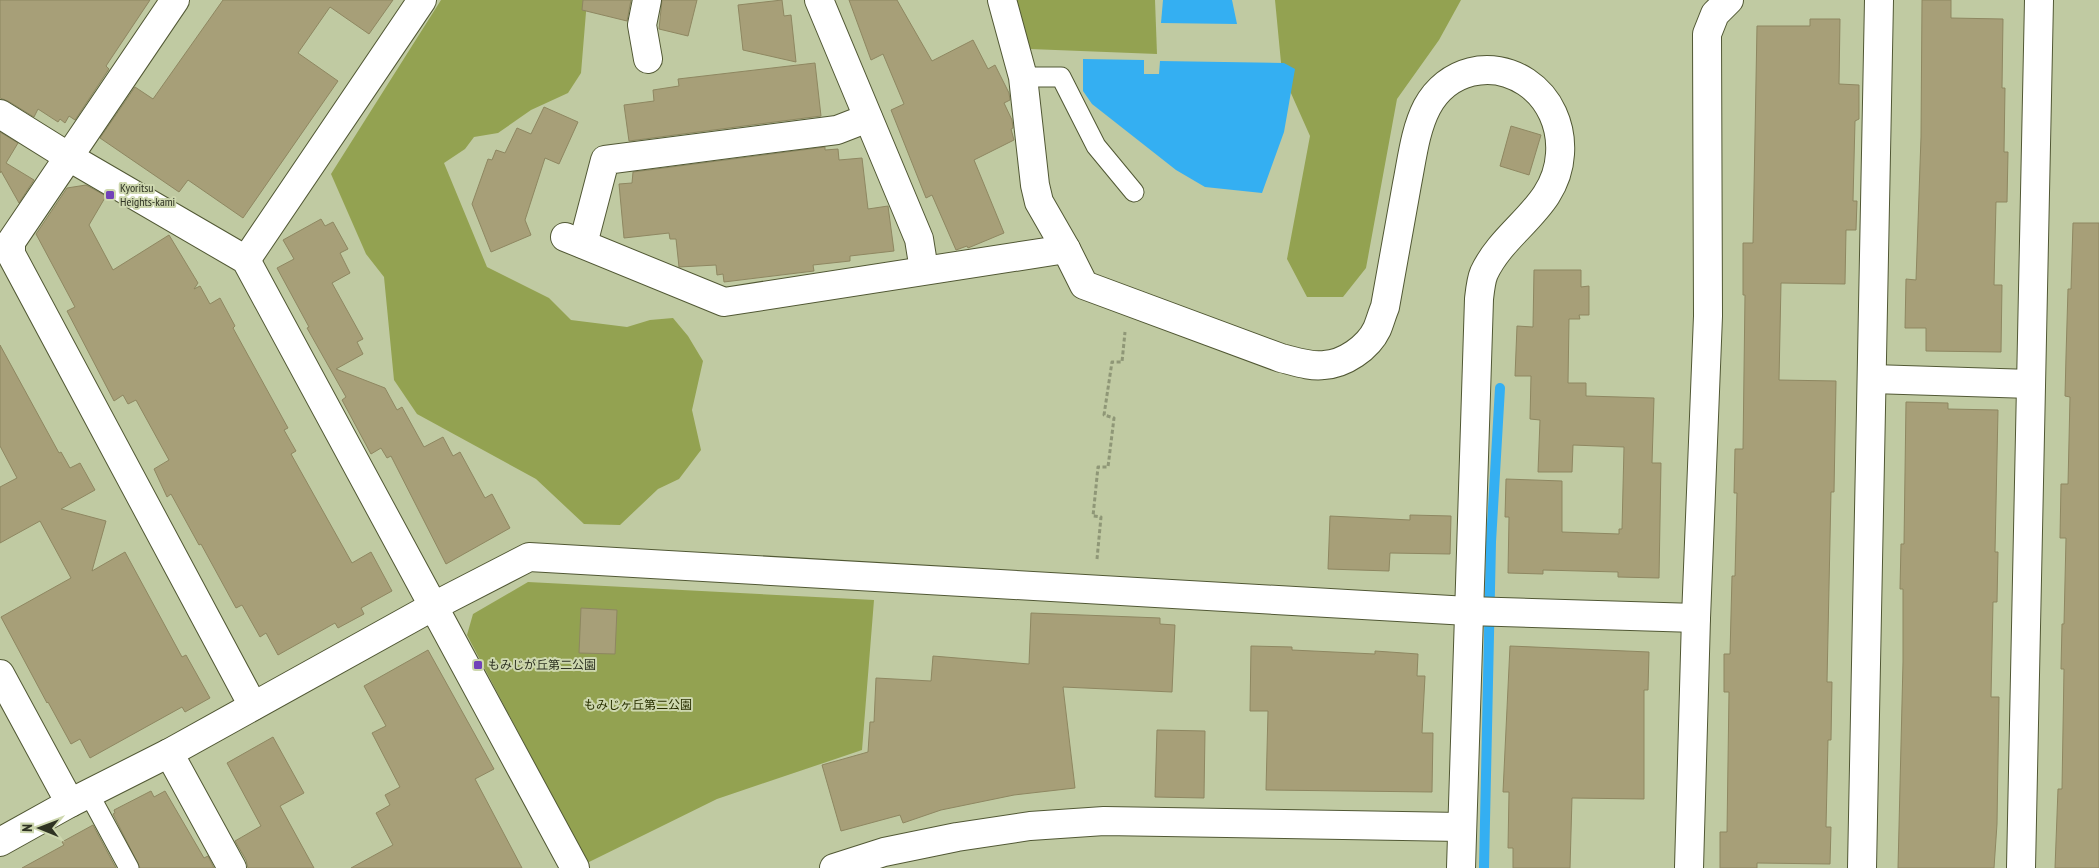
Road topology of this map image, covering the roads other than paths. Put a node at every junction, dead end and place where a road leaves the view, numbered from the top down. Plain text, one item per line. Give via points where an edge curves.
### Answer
1 (175, 0) edge
2 (422, 0) edge
3 (647, 0) edge
4 (819, 0) edge
5 (1002, 0) edge
6 (1729, 0) edge
7 (1879, 0) edge
8 (2039, 0) edge
9 (648, 59) dead end
10 (1023, 77) junction
11 (0, 114) edge
12 (868, 118) junction
13 (70, 157) junction
14 (1134, 192) dead end
15 (1066, 249) junction
16 (246, 260) junction
17 (924, 270) junction
18 (1872, 379) junction
19 (2032, 384) junction
20 (432, 607) junction
21 (1482, 611) junction
22 (1696, 618) junction
23 (0, 674) edge
24 (253, 706) junction
25 (169, 753) junction
26 (79, 798) junction
27 (1462, 827) junction
28 (0, 842) edge
29 (129, 868) edge
30 (232, 868) edge
31 (575, 868) edge
32 (834, 868) edge
33 (1461, 868) edge
34 (1689, 868) edge
35 (1862, 868) edge
36 (2021, 868) edge

1 - 13 street
2 - 16 street
3 - 9 street via 642,24
4 - 12 street
5 - 10 street
6 - 22 street via 1715,14 1707,34 1708,316
7 - 18 street
8 - 19 street
10 - 14 lane via 1061,77 1096,146
10 - 15 street via 1039,202
11 - 13 street
12 - 17 street via 919,239
12 - 17 street via 837,130 605,160 574,240 724,302
13 - 16 street
13 - 24 street via 11,242 11,254
15 - 17 street
15 - 21 street via 1084,286 1096,291 1281,358 1323,366 1344,360 1363,348 1376,331 1385,307 1415,142 1426,108 1444,84 1467,72 1508,72 1527,83 1543,97 1558,123 1560,154 1555,178 1545,200 1496,253 1484,274 1479,298
16 - 20 street
18 - 19 street
18 - 35 street
19 - 36 street
20 - 21 street via 529,557
20 - 24 street
20 - 31 street
21 - 22 street
21 - 27 street
22 - 34 street
23 - 26 street
24 - 25 street
25 - 26 street
25 - 30 street
26 - 28 street
26 - 29 lane
27 - 32 street via 1104,821 1030,826 957,836 884,852
27 - 33 street

